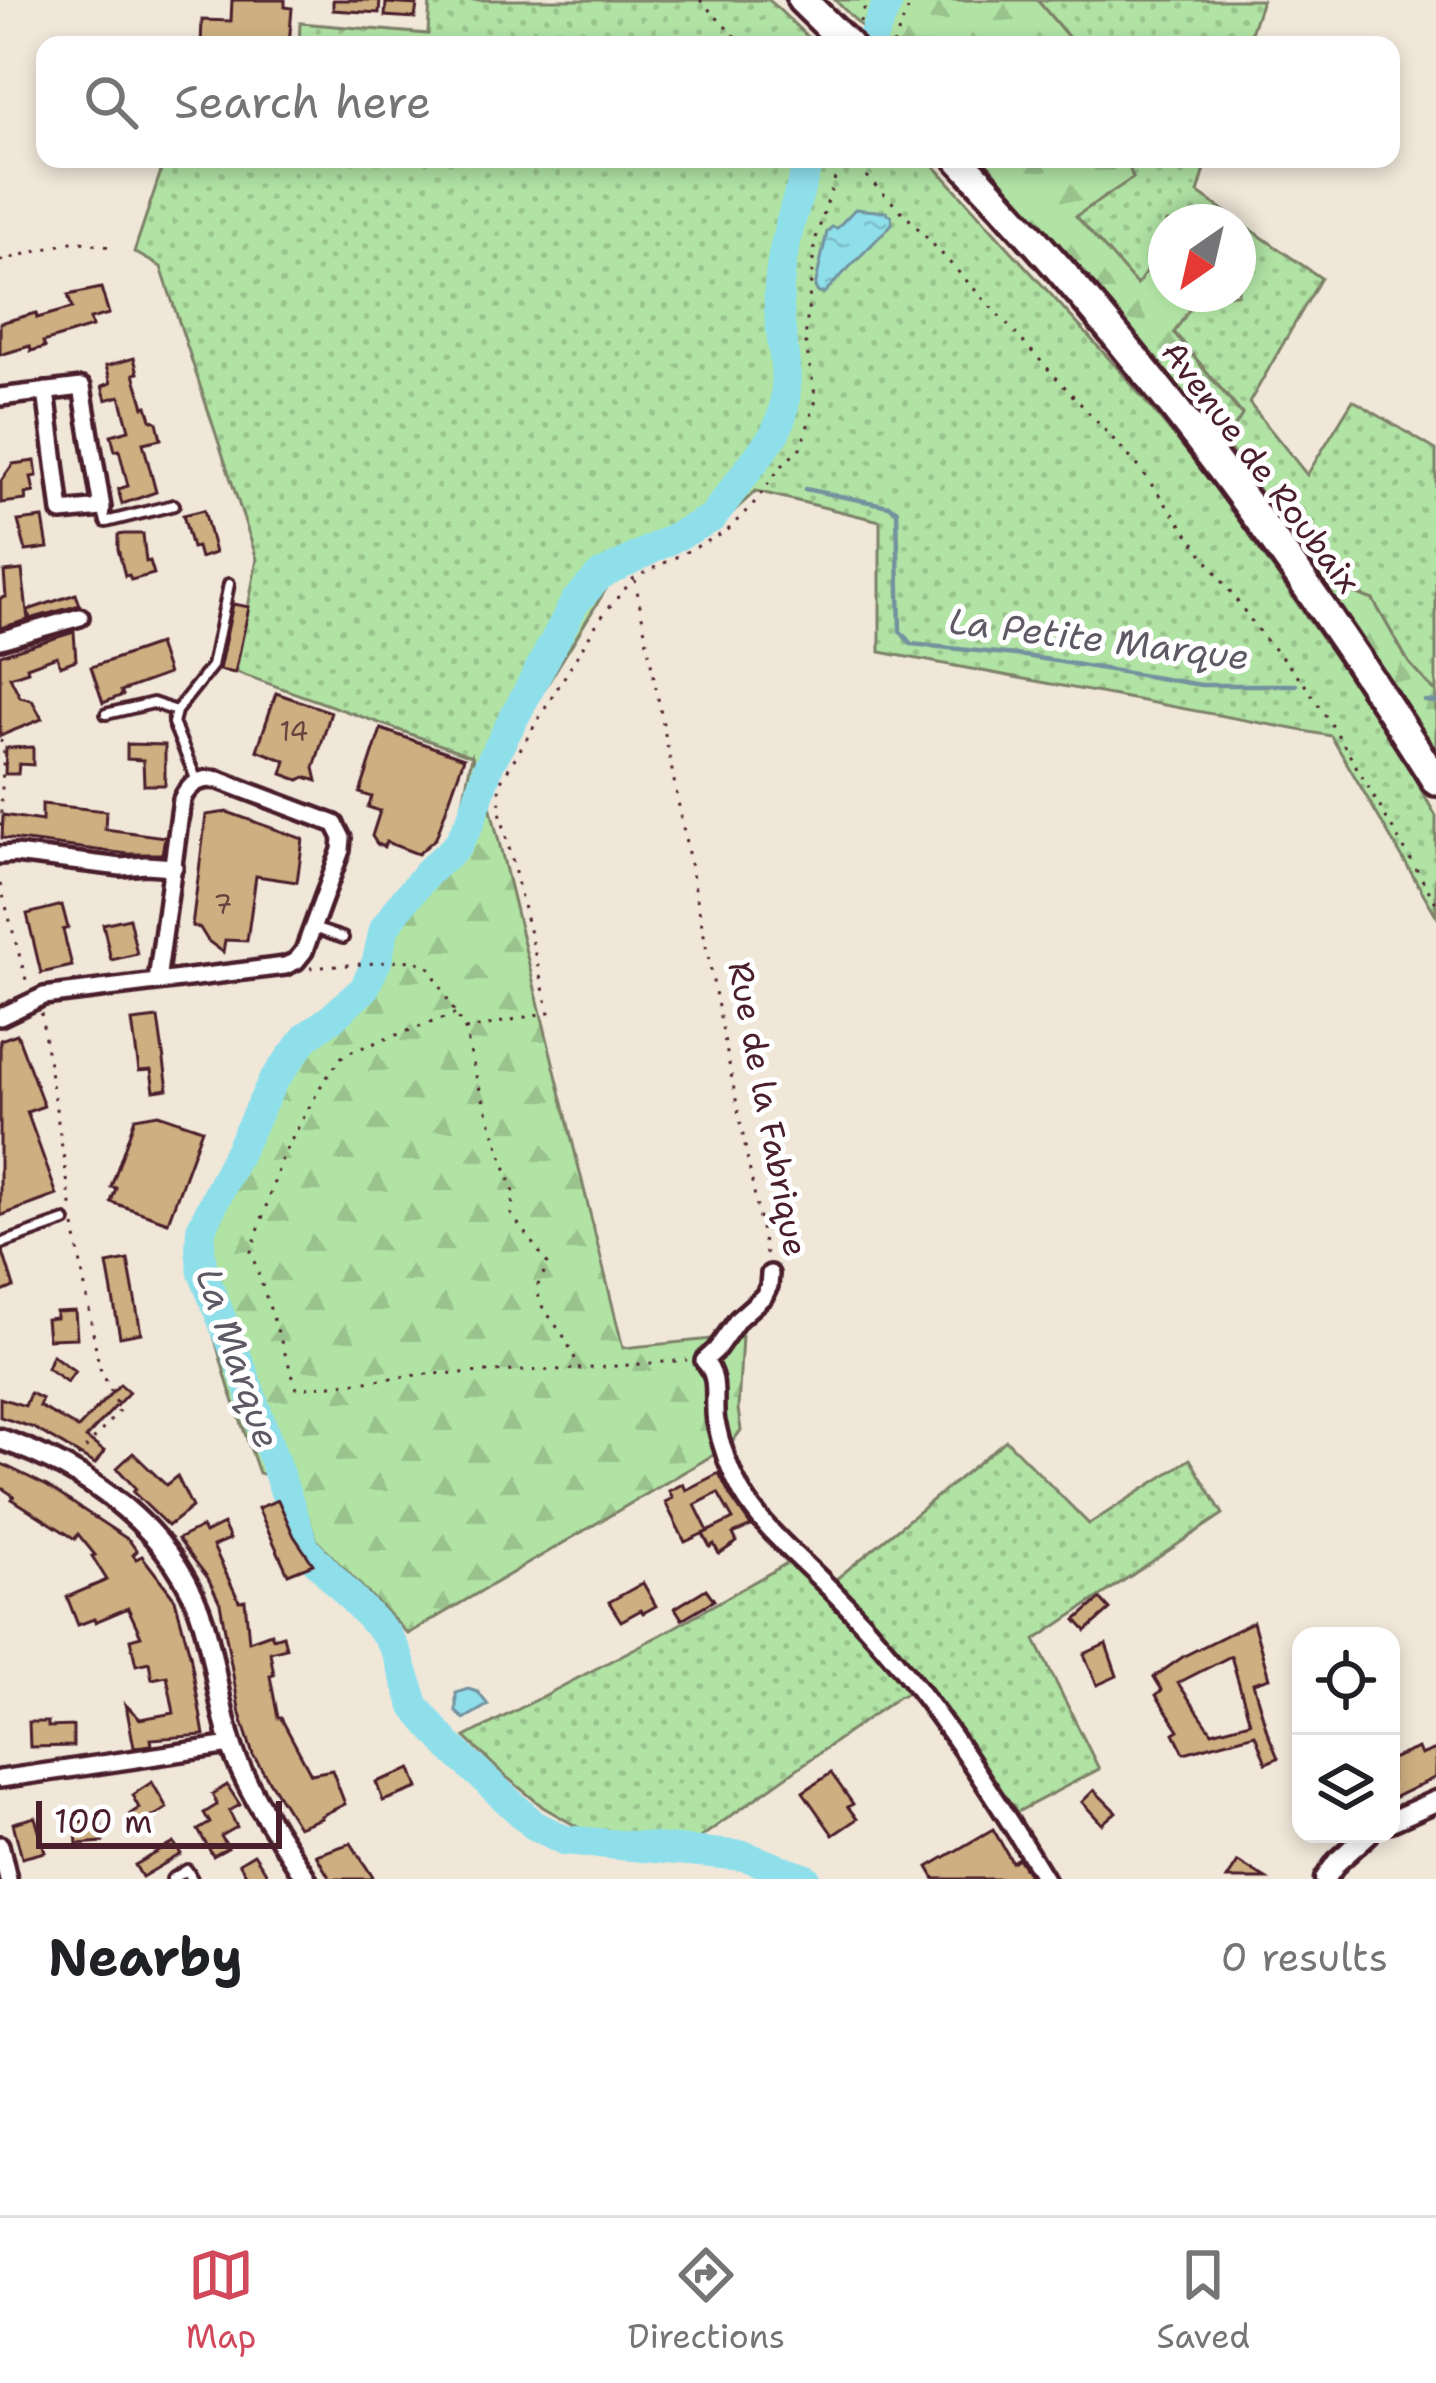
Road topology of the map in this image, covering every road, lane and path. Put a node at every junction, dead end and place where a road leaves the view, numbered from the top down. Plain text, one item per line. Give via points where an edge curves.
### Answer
1 (700, 0) edge
2 (802, 0) edge
3 (867, 0) edge
4 (911, 0) edge
5 (846, 33) edge
6 (734, 36) edge
7 (897, 36) edge
8 (838, 168) edge
9 (859, 168) edge
10 (967, 168) edge
11 (110, 247) dead end
12 (0, 261) edge
13 (46, 391) junction
14 (0, 397) edge
15 (174, 506) dead end
16 (102, 508) junction
17 (634, 578) junction
18 (229, 584) dead end
19 (80, 617) dead end
20 (0, 640) edge
21 (176, 712) junction
22 (106, 714) dead end
23 (0, 740) edge
24 (197, 781) junction
25 (1436, 781) edge
26 (0, 830) edge
27 (0, 855) edge
28 (174, 867) junction
29 (0, 884) edge
30 (1436, 903) edge
31 (313, 928) junction
32 (343, 938) dead end
33 (290, 964) junction
34 (157, 981) junction
35 (35, 998) junction
36 (455, 1014) junction
37 (0, 1017) edge
38 (465, 1030) junction
39 (64, 1222) dead end
40 (0, 1244) edge
41 (770, 1274) joint
42 (704, 1361) junction
43 (580, 1369) junction
44 (0, 1439) edge
45 (69, 1468) junction
46 (231, 1745) junction
47 (0, 1779) edge
48 (1436, 1801) edge
49 (1400, 1817) edge
50 (1358, 1843) edge
51 (0, 1845) edge
52 (8, 1879) edge
53 (172, 1879) edge
54 (192, 1879) edge
55 (306, 1879) edge
56 (1045, 1879) edge
57 (1324, 1879) edge

1 - 6 path
2 - 5 highway
3 - 5 path
4 - 7 path
8 - 17 path via 815,241 805,340 816,400 801,447 726,532
9 - 30 path via 1138,466 1301,679
10 - 25 highway, Avenue de Roubaix via 1215,459
11 - 12 path via 75,241
13 - 14 street
13 - 16 street via 82,386
13 - 16 street via 61,512
15 - 16 lane via 106,522
17 - 38 path via 599,620 500,784 549,1012
17 - 41 path, Rue de la Fabrique
18 - 21 lane via 212,666
19 - 20 street
21 - 22 lane via 153,703
21 - 24 lane via 173,723
23 - 26 path
24 - 28 street via 182,799
24 - 31 street via 219,780 335,824 341,850
27 - 28 street
28 - 34 street
29 - 35 path
31 - 32 lane
31 - 33 street
33 - 34 street
33 - 36 path via 414,960 430,968
34 - 35 street
35 - 37 street
35 - 45 path via 99,1366 120,1410
36 - 38 path
36 - 43 path via 344,1054 283,1155 250,1252 297,1389
38 - 43 path via 514,1193 511,1214 548,1264 539,1302
39 - 40 lane
41 - 42 street, Rue de la Fabrique via 764,1297
42 - 43 path
42 - 56 street via 726,1459 750,1506 882,1644
44 - 45 street
45 - 46 street via 133,1515 179,1569 204,1624
46 - 47 street
46 - 55 street
48 - 49 street
50 - 57 street
51 - 52 street
53 - 54 lane via 187,1870

